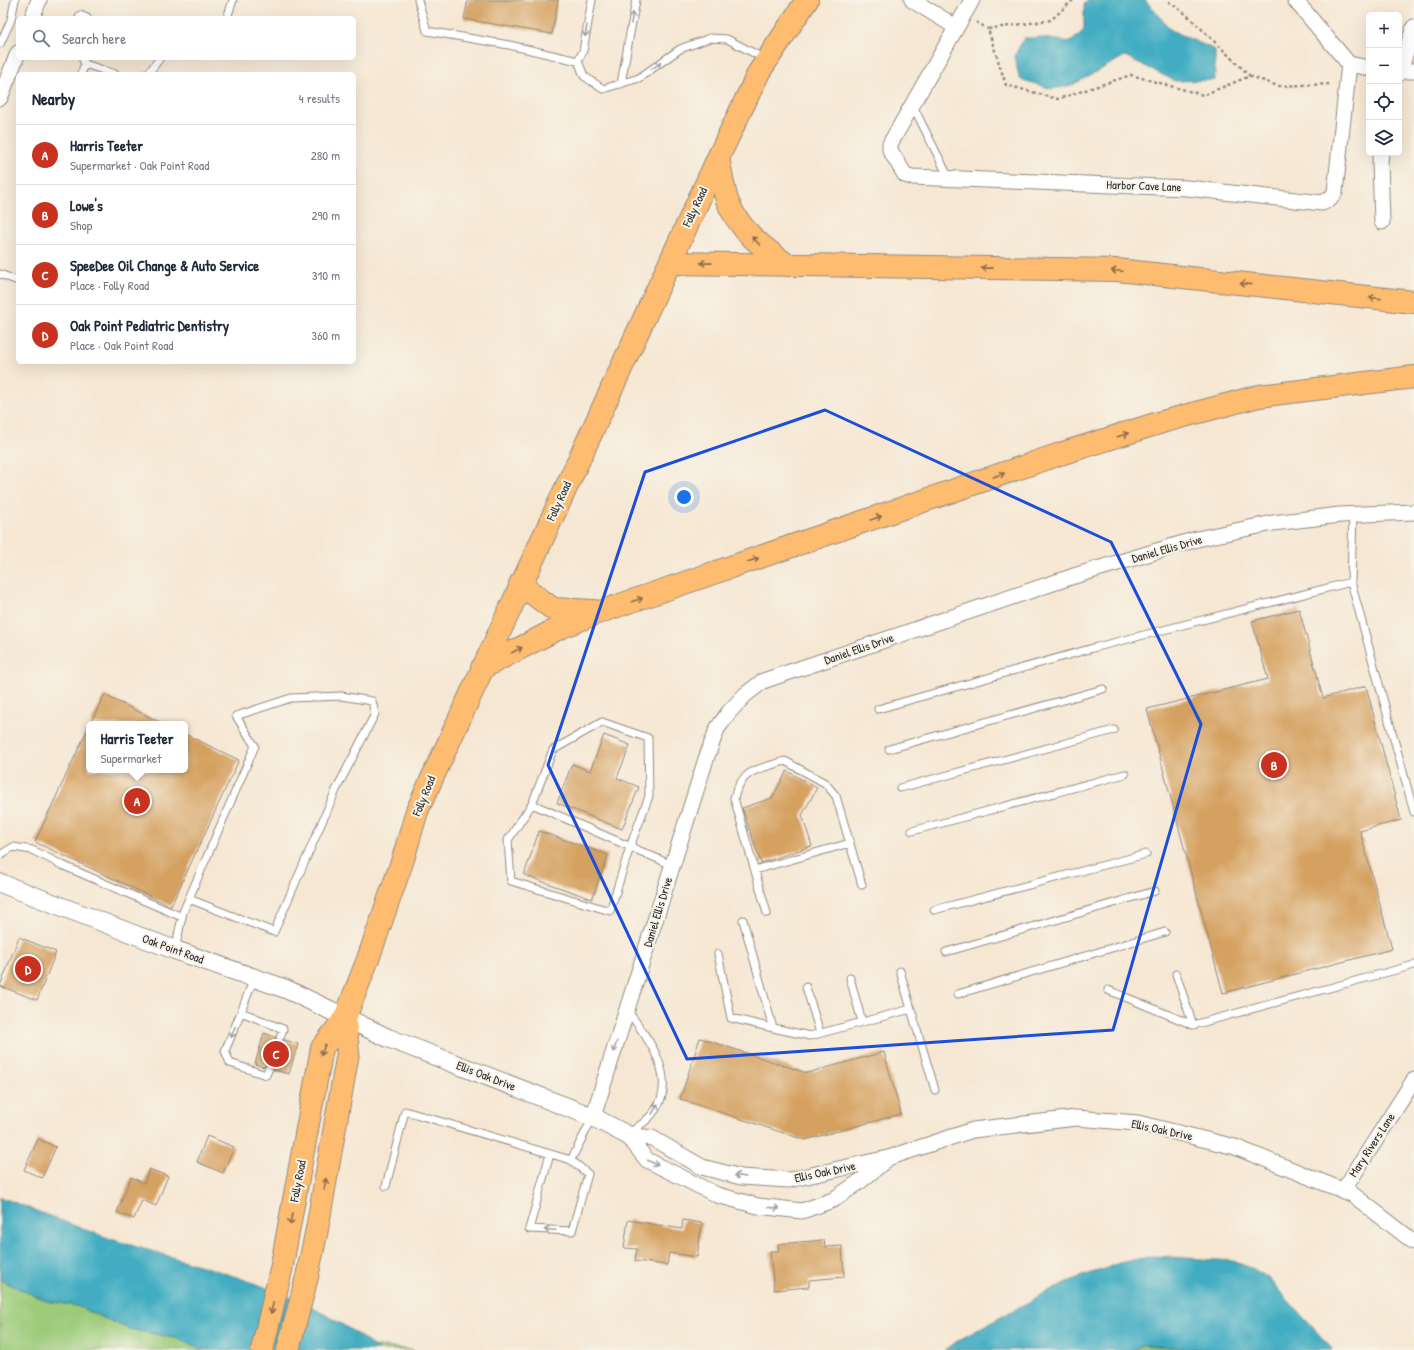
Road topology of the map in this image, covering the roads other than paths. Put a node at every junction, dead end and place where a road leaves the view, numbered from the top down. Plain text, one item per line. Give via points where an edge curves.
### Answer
1 (15, 0) edge
2 (39, 0) edge
3 (233, 0) edge
4 (418, 0) edge
5 (592, 0) edge
6 (636, 0) edge
7 (807, 0) edge
8 (912, 0) edge
9 (1295, 0) edge
10 (968, 1) edge
11 (33, 16) edge
12 (228, 16) edge
13 (956, 27) junction
14 (1414, 27) edge
15 (0, 44) edge
16 (16, 58) edge
17 (158, 60) edge
18 (767, 60) junction
19 (84, 61) edge
20 (578, 61) junction
21 (1349, 64) junction
22 (1366, 67) edge
23 (81, 72) edge
24 (110, 72) edge
25 (148, 72) edge
26 (1403, 72) edge
27 (621, 84) junction
28 (0, 98) edge
29 (912, 104) junction
30 (1381, 156) edge
31 (718, 158) junction
32 (949, 178) junction
33 (1382, 222) dead end
34 (670, 263) junction
35 (787, 265) junction
36 (0, 274) edge
37 (16, 280) edge
38 (1414, 302) edge
39 (1414, 377) edge
40 (1414, 512) edge
41 (1353, 514) junction
42 (1351, 582) junction
43 (520, 584) junction
44 (602, 611) junction
45 (482, 668) junction
46 (1103, 689) dead end
47 (878, 709) dead end
48 (1114, 730) dead end
49 (889, 749) dead end
50 (1125, 774) dead end
51 (900, 788) dead end
52 (532, 804) junction
53 (1414, 812) edge
54 (912, 831) dead end
55 (850, 843) junction
56 (630, 847) junction
57 (1146, 854) dead end
58 (0, 855) edge
59 (672, 865) junction
60 (755, 870) junction
61 (0, 883) edge
62 (862, 885) dead end
63 (1155, 891) dead end
64 (189, 898) junction
65 (934, 910) dead end
66 (767, 913) dead end
67 (182, 917) junction
68 (743, 920) dead end
69 (1165, 932) dead end
70 (175, 950) junction
71 (946, 952) dead end
72 (718, 954) dead end
73 (1414, 965) edge
74 (900, 971) dead end
75 (1176, 974) dead end
76 (254, 978) junction
77 (850, 978) dead end
78 (806, 987) dead end
79 (1108, 990) dead end
80 (958, 994) dead end
81 (911, 1009) junction
82 (627, 1010) junction
83 (241, 1012) junction
84 (345, 1018) junction
85 (862, 1022) junction
86 (1193, 1025) junction
87 (774, 1028) junction
88 (820, 1033) junction
89 (280, 1038) dead end
90 (269, 1068) dead end
91 (1414, 1080) edge
92 (935, 1090) dead end
93 (593, 1117) junction
94 (627, 1135) junction
95 (550, 1154) junction
96 (888, 1158) junction
97 (571, 1160) junction
98 (386, 1186) dead end
99 (1343, 1191) junction
100 (1414, 1242) edge
101 (262, 1350) edge
102 (288, 1350) edge

1 - 15 lane via 11,20
2 - 11 street
3 - 12 lane
4 - 20 lane via 427,31 509,45
5 -> 20 lane via 583,51
27 -> 6 lane
7 - 18 main road, Folly Road
8 - 13 street
9 - 21 street
10 - 13 street, Harbor Cave Lane
13 - 29 street, Harbor Cave Lane
14 - 26 street
16 - 28 street
17 - 25 lane
27 -> 18 lane via 639,78 680,49 710,38 727,39
18 - 31 main road, Folly Road
19 - 23 lane
19 - 24 lane
20 - 27 lane via 584,76 603,89
21 - 22 street
21 - 32 street, Harbor Cave Lane via 1335,192 1330,199 1322,203 1187,188
29 - 32 lane
29 - 32 street, Harbor Cave Lane via 890,144 890,150 905,175
30 - 33 street
31 - 34 main road, Folly Road
35 -> 31 main road via 762,247 739,223 727,200
35 -> 34 main road
34 - 43 main road, Folly Road
38 -> 35 main road via 1117,270
36 - 37 lane
44 -> 39 main road via 1060,454 1162,422 1259,396
40 - 41 street, Daniel Ellis Drive
41 - 42 lane
41 - 59 street, Daniel Ellis Drive via 1273,524 1197,539 1074,576 763,681 745,695 717,729
42 - 47 lane via 1093,648
42 - 53 lane
43 - 44 main road via 553,609
43 - 45 main road, Folly Road
45 -> 44 main road via 555,630
45 - 84 main road, Folly Road via 417,811 390,895
46 - 49 lane
48 - 51 lane
50 - 54 lane
52 - 56 lane
52 - 56 lane via 508,840 511,881 610,911
52 - 56 lane via 553,750 602,722 648,738 649,796
55 - 60 lane
55 - 60 lane via 836,796 825,783 786,761 748,773 738,785 734,798
55 - 62 lane
56 - 59 lane
57 - 65 lane
58 - 67 lane via 13,847 32,850
59 - 82 street, Daniel Ellis Drive
60 - 66 lane
61 - 70 street, Oak Point Road
63 - 71 lane
64 - 64 lane via 255,746 236,716 291,698 341,696 372,701 374,714 336,790 274,932
64 - 67 lane
67 - 70 lane
68 - 87 lane
69 - 80 lane
70 - 76 street, Oak Point Road
72 - 87 lane via 731,1018
73 - 86 lane
74 - 81 lane
75 - 86 lane
76 - 83 lane
76 - 84 street, Oak Point Road via 286,989
77 - 85 lane
78 - 88 lane
79 - 86 lane
81 - 85 lane
81 - 92 lane
82 -> 93 street, Daniel Ellis Drive
94 -> 82 lane via 646,1121 657,1108 663,1089 660,1066 648,1036
83 - 89 lane via 283,1029
83 -> 90 lane via 225,1051 230,1063 266,1075
84 - 93 street, Ellis Oak Drive via 388,1038
84 -> 101 main road, Folly Road via 322,1048 281,1270
102 -> 84 main road, Folly Road via 307,1277 348,1053
85 - 88 lane
87 - 88 lane via 810,1036
91 - 99 street, Mary Rivers Lane
93 - 94 street, Ellis Oak Drive
93 - 97 lane
96 -> 94 street, Ellis Oak Drive via 789,1180 741,1177 702,1167 652,1138
94 -> 96 street, Ellis Oak Drive via 647,1160 717,1195 758,1206 802,1211 833,1200
95 - 97 lane
97 -> 95 lane via 588,1174 572,1231 529,1229
95 - 98 lane via 405,1111
96 - 99 street, Ellis Oak Drive via 973,1130 1076,1118 1138,1124 1235,1147
99 - 100 street, Ellis Oak Drive via 1352,1194

